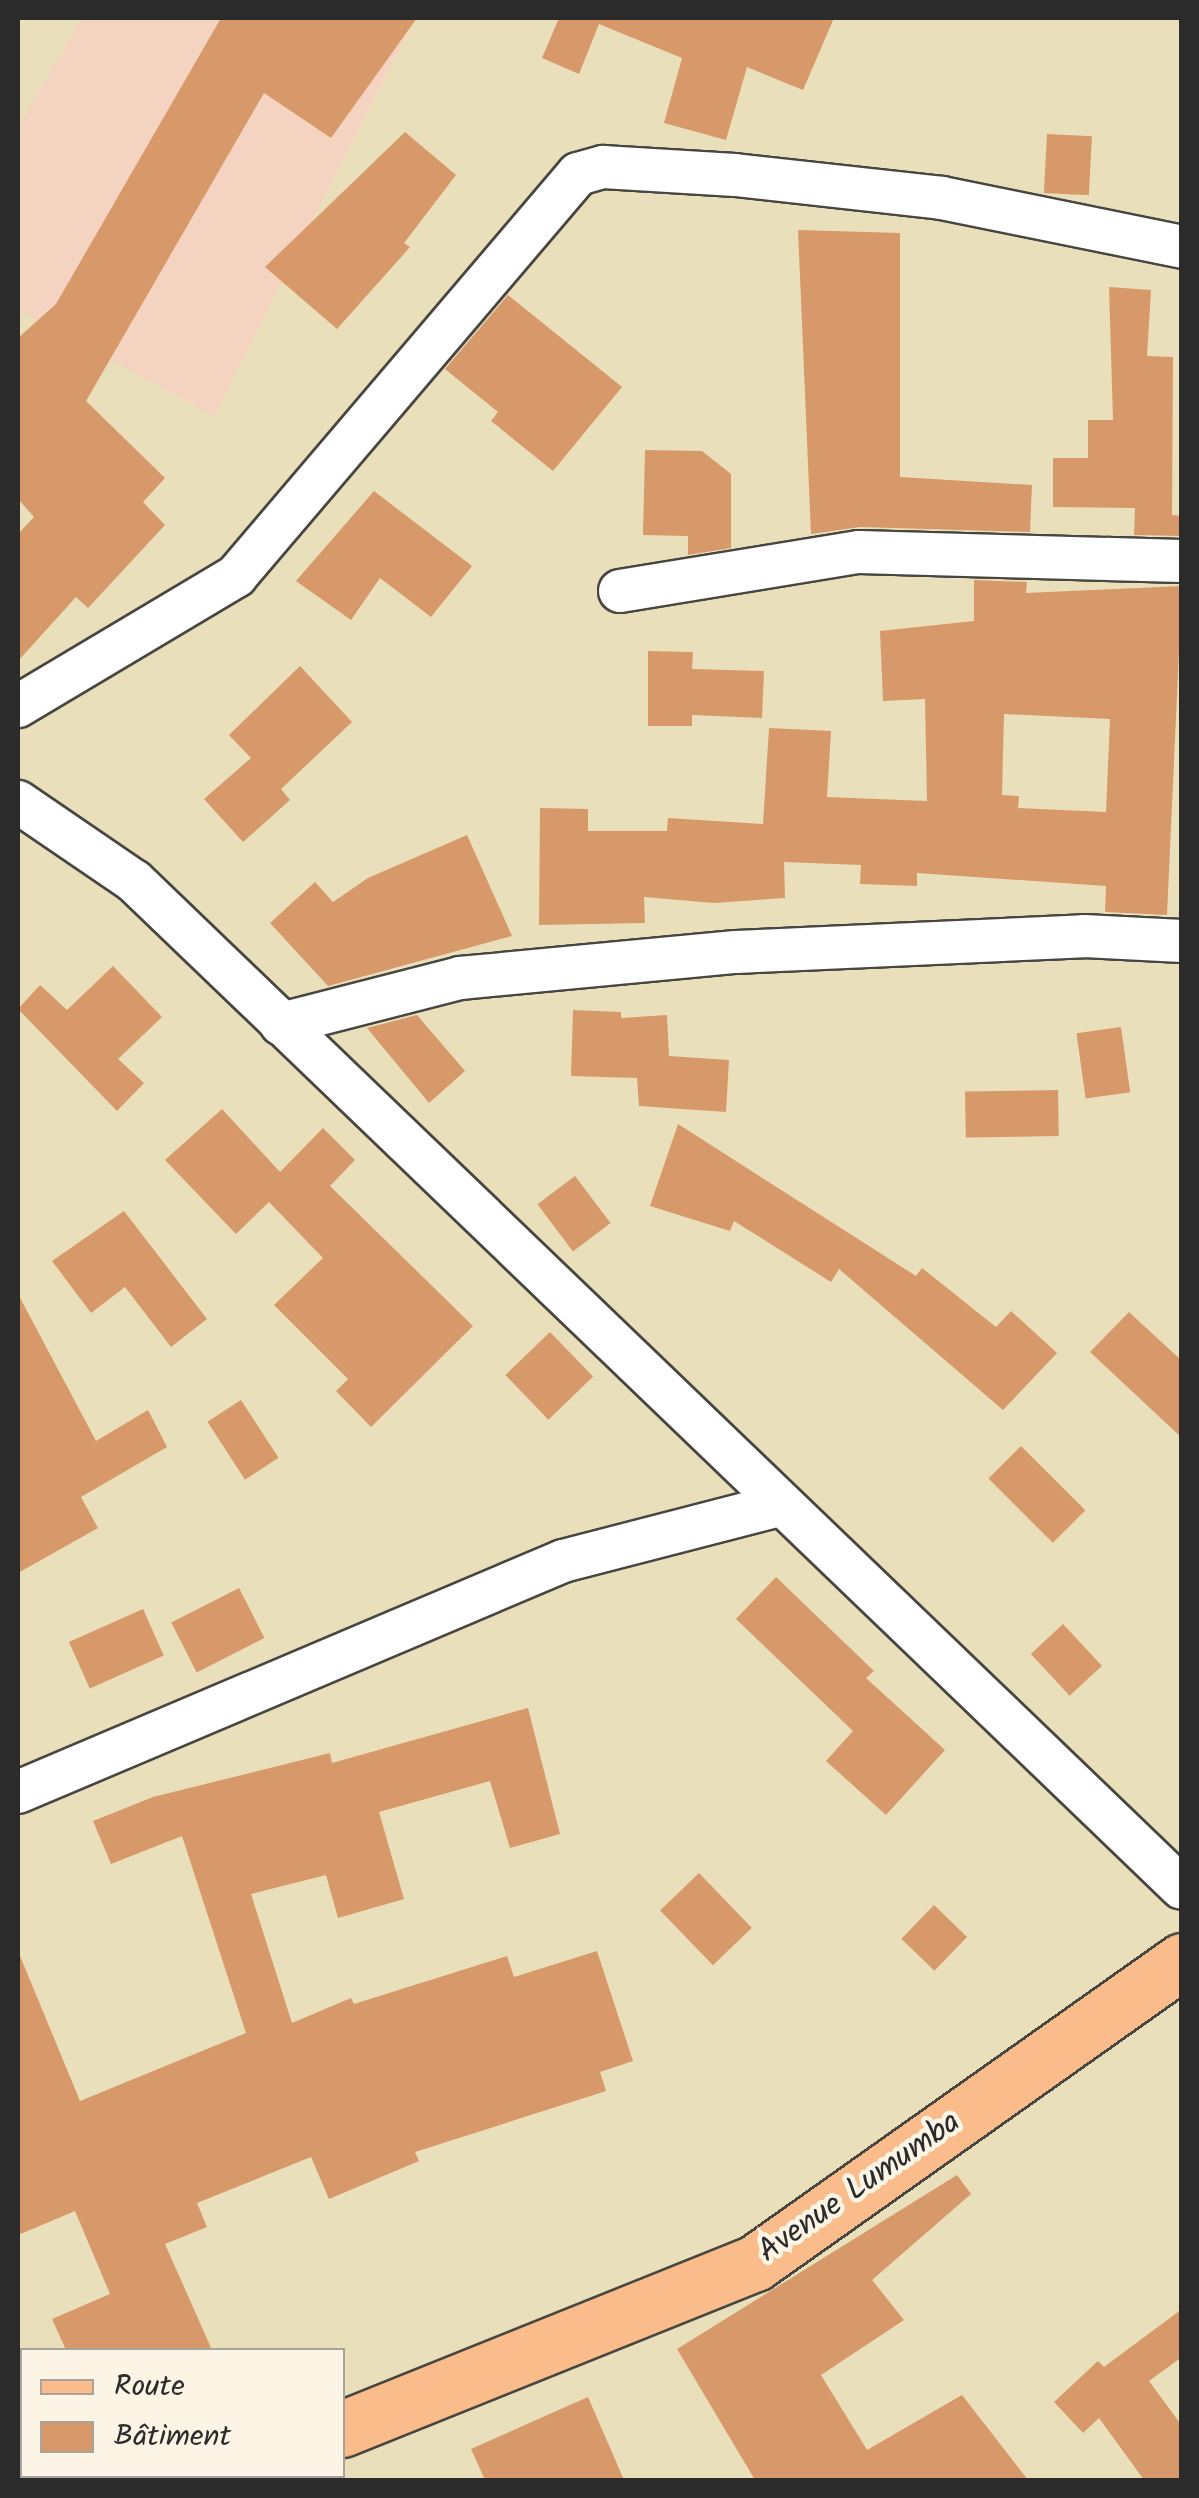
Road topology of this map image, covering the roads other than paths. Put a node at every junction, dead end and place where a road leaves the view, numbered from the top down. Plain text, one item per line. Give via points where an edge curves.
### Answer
1 (1182, 247) edge
2 (1182, 561) edge
3 (620, 590) dead end
4 (18, 706) edge
5 (18, 802) edge
6 (1182, 941) edge
7 (282, 1024) junction
8 (779, 1504) junction
9 (18, 1792) edge
10 (1182, 1888) edge
11 (1182, 1961) edge
12 (345, 2428) edge

1 - 4 street via 942,198 716,174 603,167 578,174 236,576
2 - 3 street via 859,552
5 - 7 street via 134,881
6 - 7 street via 1084,936 756,952 460,978
7 - 8 street
8 - 9 street via 563,1561
8 - 10 street
11 - 12 main road, Avenue Lumumba via 755,2263

